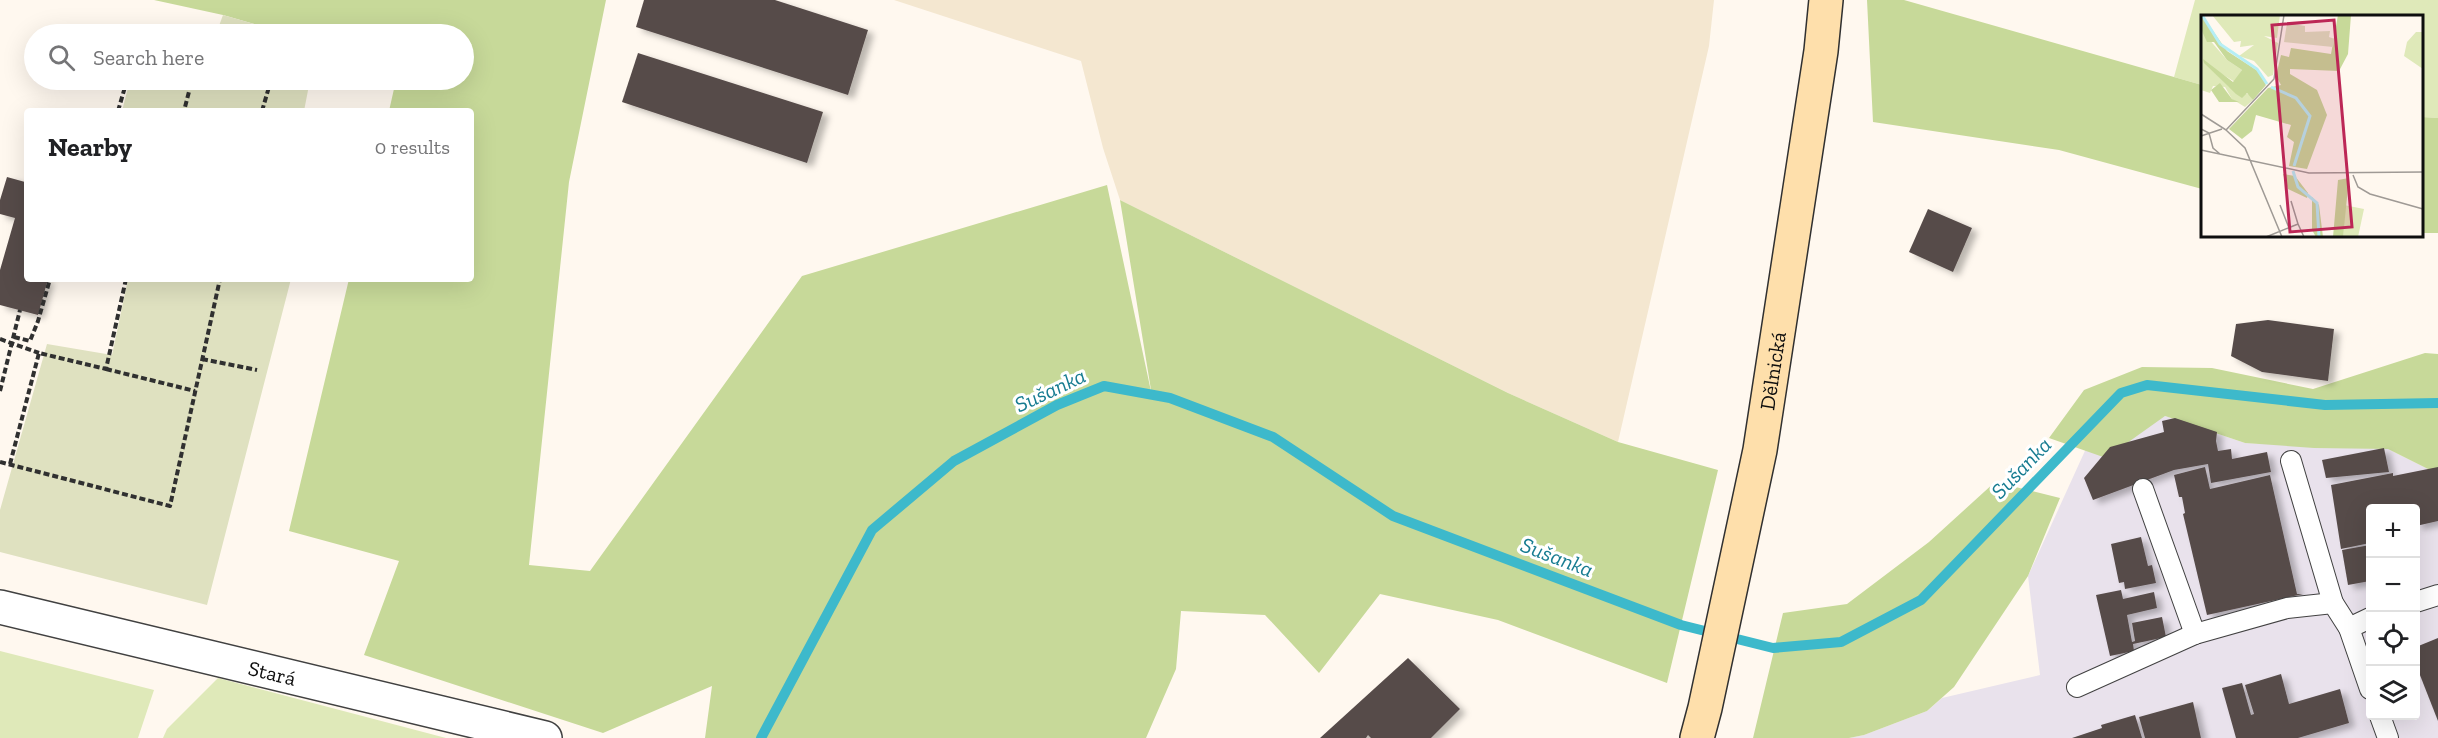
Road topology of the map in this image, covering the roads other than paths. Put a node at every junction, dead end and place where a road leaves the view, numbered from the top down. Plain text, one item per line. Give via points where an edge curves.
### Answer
1 (1826, 0) edge
2 (2291, 461) dead end
3 (2143, 489) dead end
4 (2438, 595) edge
5 (2420, 600) edge
6 (2332, 603) junction
7 (0, 607) edge
8 (2366, 620) edge
9 (2349, 628) junction
10 (2195, 634) junction
11 (2366, 677) edge
12 (2077, 687) dead end
13 (2381, 720) edge
14 (1701, 723) edge
15 (545, 738) edge
16 (2388, 738) edge

1 - 14 main road, Dělnická via 1760,450
2 - 6 lane
3 - 10 lane
4 - 5 lane
6 - 9 lane
6 - 10 lane via 2287,608
7 - 15 street, Stará
8 - 9 lane
9 - 11 lane
10 - 12 lane
13 - 16 lane

